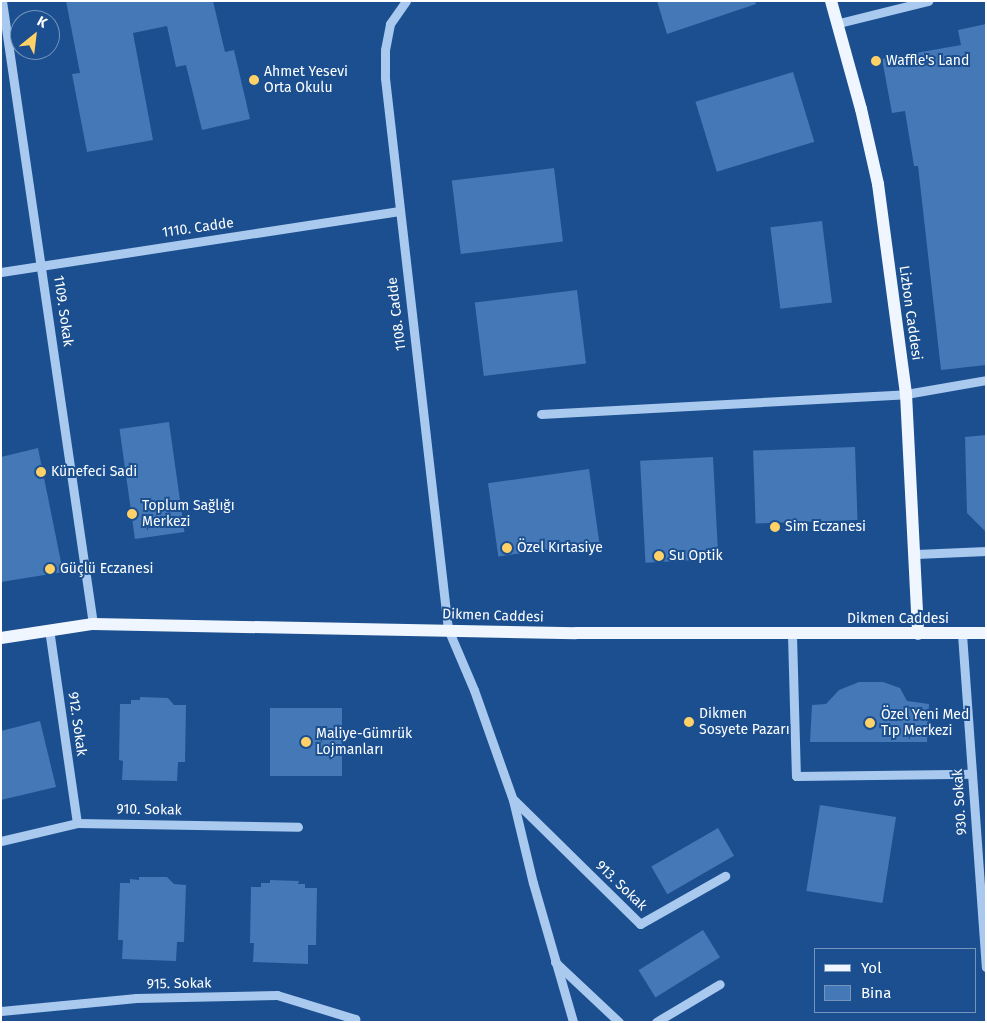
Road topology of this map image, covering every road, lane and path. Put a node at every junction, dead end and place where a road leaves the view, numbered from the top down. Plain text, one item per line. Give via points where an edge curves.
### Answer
1 (2, 1) edge
2 (406, 1) edge
3 (831, 1) edge
4 (928, 1) edge
5 (839, 23) junction
6 (399, 212) junction
7 (43, 265) junction
8 (1, 272) edge
9 (986, 380) edge
10 (906, 394) junction
11 (541, 414) dead end
12 (986, 551) edge
13 (916, 554) junction
14 (94, 624) junction
15 (49, 629) junction
16 (448, 629) junction
17 (986, 633) edge
18 (918, 634) junction
19 (962, 634) junction
20 (792, 635) junction
21 (1, 638) edge
22 (972, 774) junction
23 (513, 800) junction
24 (76, 823) junction
25 (298, 827) dead end
26 (1, 841) edge
27 (725, 876) dead end
28 (555, 962) junction
29 (986, 967) edge
30 (720, 984) dead end
31 (1, 1011) edge
32 (355, 1020) edge
33 (572, 1022) edge
34 (619, 1022) edge
35 (656, 1022) edge

1 - 7 street, 1109. Sokak
2 - 6 street, 1108. Cadde via 390,24 385,50
3 - 5 main road, Lizbon Caddesi
4 - 5 street
5 - 10 main road, Lizbon Caddesi via 878,184
6 - 7 street, 1110. Cadde
6 - 16 street, 1108. Cadde
7 - 8 street, 1110. Cadde
7 - 14 street, 1109. Sokak
9 - 10 street
10 - 11 street
10 - 13 main road, Lizbon Caddesi
12 - 13 street
13 - 18 main road, Lizbon Caddesi
14 - 15 main road, Dikmen Caddesi
14 - 16 main road, Dikmen Caddesi
15 - 21 main road, Dikmen Caddesi
15 - 24 street, 912. Sokak
16 - 20 main road, Dikmen Caddesi
16 - 23 street, 913. Sokak via 474,690
17 - 19 main road, Dikmen Caddesi
18 - 19 main road, Dikmen Caddesi
18 - 20 main road, Dikmen Caddesi
19 - 22 street, 930. Sokak
20 - 22 street via 796,776
22 - 29 street, 930. Sokak
23 - 27 street, 913. Sokak via 640,924
23 - 28 street, 913. Sokak
24 - 25 street, 910. Sokak
24 - 26 street, 910. Sokak
28 - 33 street, 913. Sokak
28 - 34 street
30 - 35 street
31 - 32 street, 915. Sokak via 136,998 277,996

